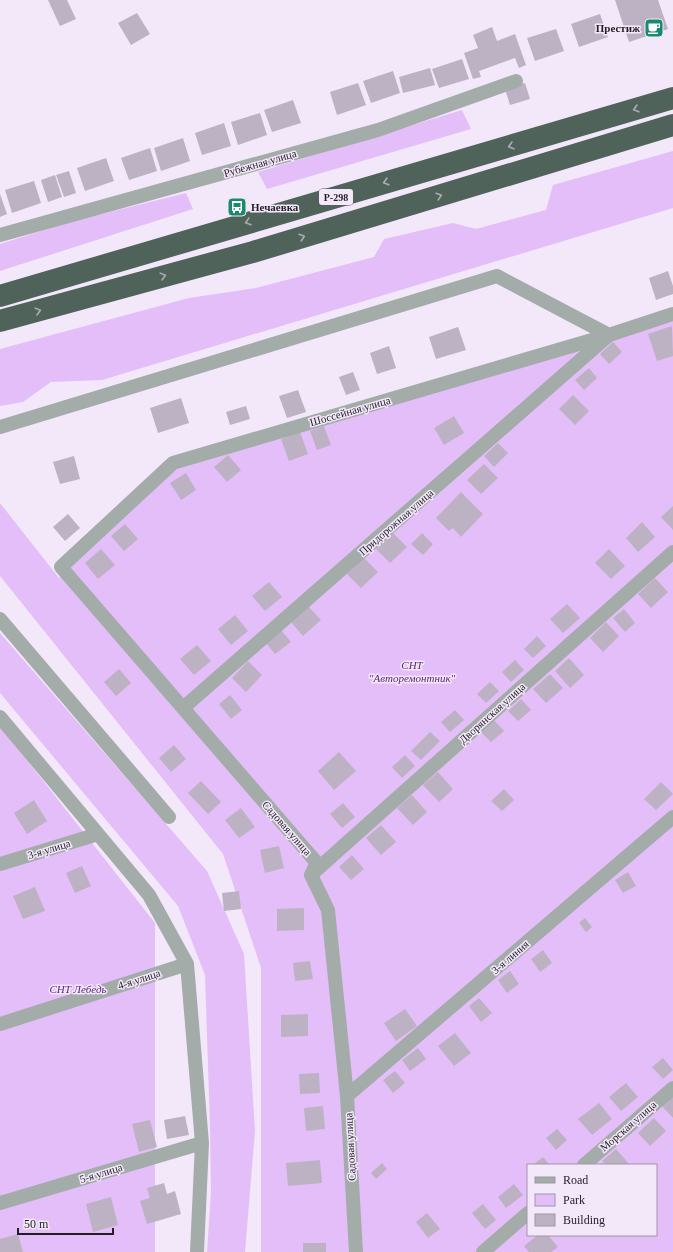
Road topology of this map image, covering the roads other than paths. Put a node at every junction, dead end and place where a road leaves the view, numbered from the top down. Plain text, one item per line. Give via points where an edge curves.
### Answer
1 (516, 81) dead end
2 (673, 98) edge
3 (673, 125) edge
4 (0, 235) edge
5 (0, 296) edge
6 (673, 314) edge
7 (0, 321) edge
8 (609, 335) junction
9 (0, 427) edge
10 (673, 552) edge
11 (61, 567) joint
12 (0, 618) edge
13 (182, 708) junction
14 (0, 717) edge
15 (169, 817) dead end
16 (673, 817) edge
17 (98, 834) junction
18 (0, 864) edge
19 (311, 875) junction
20 (187, 964) junction
21 (0, 1024) edge
22 (673, 1088) edge
23 (347, 1096) junction
24 (202, 1143) junction
25 (585, 1164) edge
26 (0, 1203) edge
27 (527, 1214) edge
28 (197, 1252) edge
29 (356, 1252) edge
30 (483, 1252) edge

1 - 4 street, Рубежная улица via 378,130
2 -> 5 highway, Р-298
7 -> 3 highway, Р-298 via 253,252
6 - 8 street, Шоссейная улица
8 - 9 street via 496,276
8 - 11 street, Шоссейная улица via 173,463
8 - 13 street, Придорожная улица
10 - 19 street, Дворянская улица
11 - 13 street, Садовая улица
12 - 15 street
13 - 19 street, Садовая улица via 317,863
14 - 17 street
16 - 23 street, 3-я линия
17 - 18 street, 3-я улица
17 - 20 street via 150,895
19 - 23 street, Садовая улица via 328,910
20 - 21 street, 4-я улица
20 - 24 street
22 - 25 street, Морская улица
23 - 29 street, Садовая улица
24 - 26 street, 5-я улица
24 - 28 street
27 - 30 street

